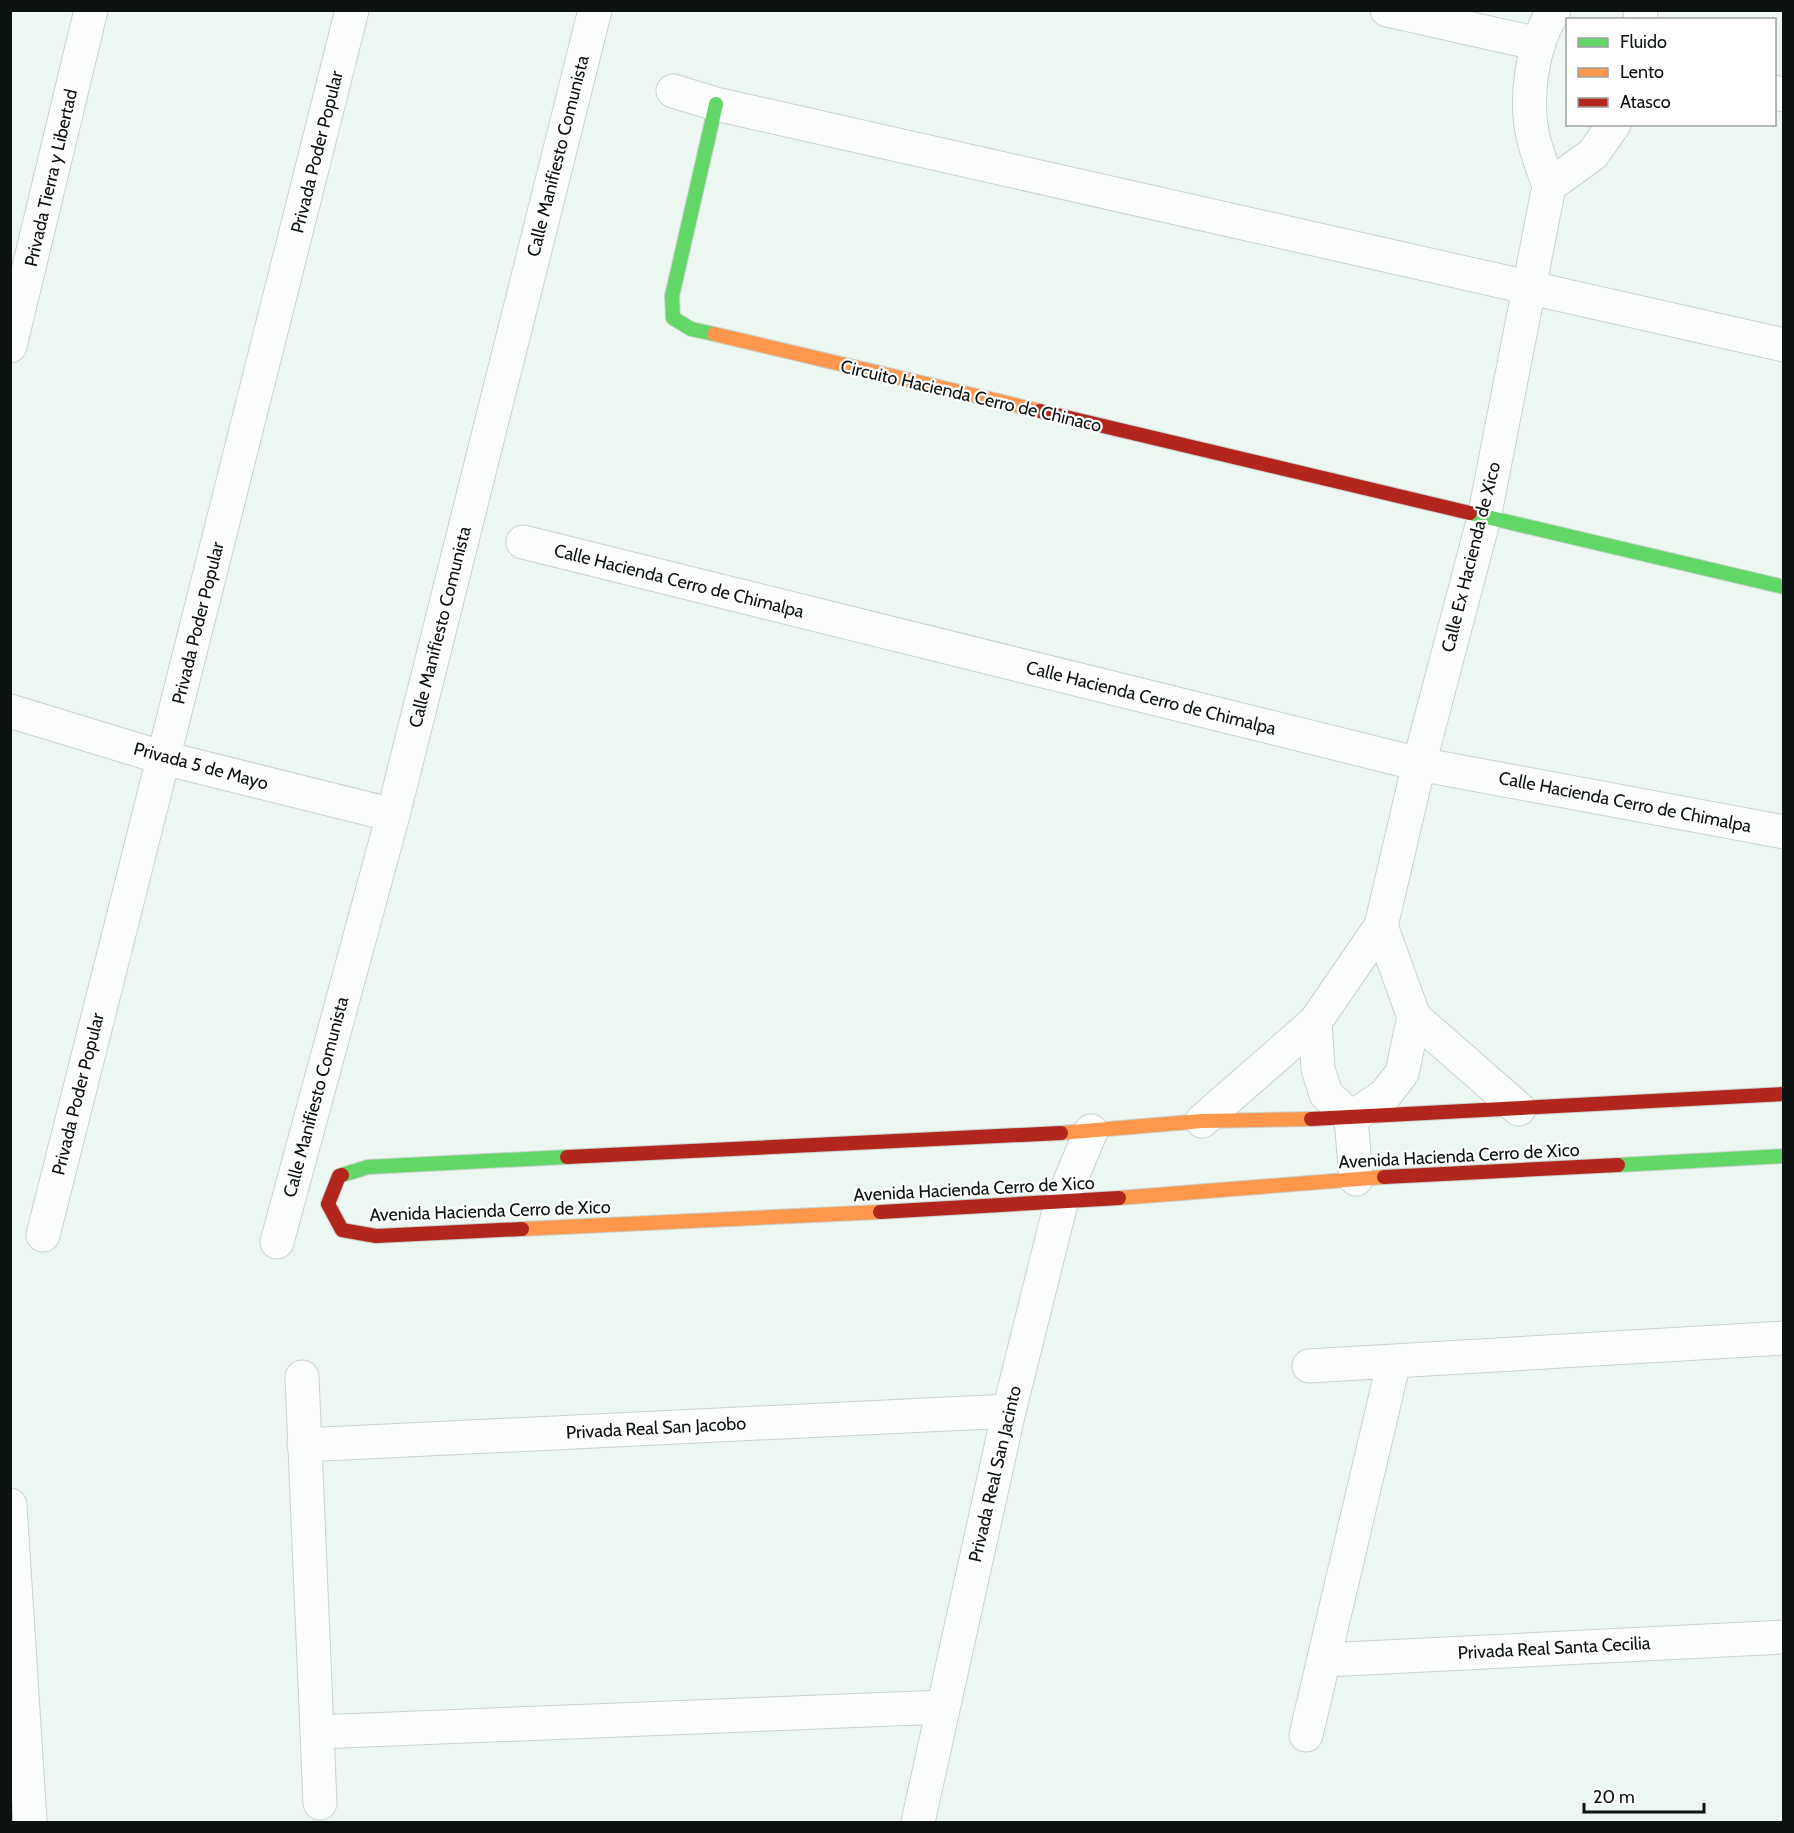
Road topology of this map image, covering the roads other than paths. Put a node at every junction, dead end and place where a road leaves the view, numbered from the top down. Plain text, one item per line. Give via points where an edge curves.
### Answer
1 (91, 10) edge
2 (352, 10) edge
3 (595, 10) edge
4 (1387, 10) edge
5 (1554, 10) edge
6 (1539, 44) junction
7 (673, 91) dead end
8 (716, 104) junction
9 (1613, 126) edge
10 (1549, 186) junction
11 (1527, 289) junction
12 (1784, 345) edge
13 (10, 346) edge
14 (1484, 518) junction
15 (522, 542) dead end
16 (1784, 586) edge
17 (10, 711) edge
18 (164, 758) junction
19 (1419, 764) junction
20 (393, 815) junction
21 (1784, 832) edge
22 (1381, 926) junction
23 (1414, 1017) junction
24 (1315, 1022) junction
25 (1784, 1094) edge
26 (1519, 1109) junction
27 (1351, 1118) junction
28 (1202, 1121) junction
29 (1091, 1131) junction
30 (1784, 1156) edge
31 (1356, 1179) junction
32 (1061, 1203) junction
33 (43, 1235) dead end
34 (277, 1242) dead end
35 (1784, 1338) edge
36 (1394, 1361) junction
37 (1309, 1366) dead end
38 (302, 1377) dead end
39 (1009, 1411) junction
40 (304, 1445) junction
41 (10, 1505) edge
42 (1784, 1636) edge
43 (1324, 1660) junction
44 (17, 1685) edge
45 (943, 1707) junction
46 (317, 1732) junction
47 (1306, 1735) dead end
48 (320, 1803) dead end
49 (30, 1822) edge
50 (918, 1822) edge

1 - 13 street, Privada Tierra y Libertad
2 - 18 street, Privada Poder Popular
3 - 20 street, Calle Manifiesto Comunista
4 - 6 street
5 - 6 street
6 - 10 street via 1530,92 1534,140
7 - 8 street
8 - 11 street
8 - 14 street, Circuito Hacienda Cerro de Chinaco via 672,296 673,318 691,329
9 - 10 street via 1593,154
10 - 11 street, Calle Ex Hacienda de Xico
11 - 12 street
11 - 14 street, Calle Ex Hacienda de Xico
14 - 16 street
14 - 19 street, Calle Ex Hacienda de Xico
15 - 19 street, Calle Hacienda Cerro de Chimalpa
17 - 18 street, Privada 5 de Mayo
18 - 20 street, Privada 5 de Mayo
18 - 33 street, Privada Poder Popular
19 - 21 street, Calle Hacienda Cerro de Chimalpa
19 - 22 street, Calle Ex Hacienda de Xico
20 - 34 street, Calle Manifiesto Comunista
22 - 23 street
22 - 24 street, Calle Ex Hacienda de Xico
23 - 26 street
23 - 27 street via 1402,1073 1385,1095
24 - 27 street via 1318,1069 1326,1094
24 - 28 street, Calle Ex Hacienda de Xico
25 - 26 street, Avenida Hacienda Cerro de Xico
26 - 27 street, Avenida Hacienda Cerro de Xico
27 - 28 street, Avenida Hacienda Cerro de Xico
27 - 31 street
28 - 29 street, Avenida Hacienda Cerro de Xico
29 - 32 street, Privada Real San Jacinto
29 - 32 street, Avenida Hacienda Cerro de Xico via 368,1167 339,1176 328,1204 342,1230 376,1236
30 - 31 street, Avenida Hacienda Cerro de Xico
31 - 32 street, Avenida Hacienda Cerro de Xico
32 - 39 street, Privada Real San Jacinto
35 - 36 street
36 - 37 street
36 - 43 street
38 - 40 street
39 - 40 street, Privada Real San Jacobo
39 - 45 street, Privada Real San Jacinto
40 - 46 street
41 - 44 street
42 - 43 street, Privada Real Santa Cecilia
43 - 47 street
44 - 49 street
45 - 46 street
45 - 50 street, Privada Real San Jacinto
46 - 48 street

